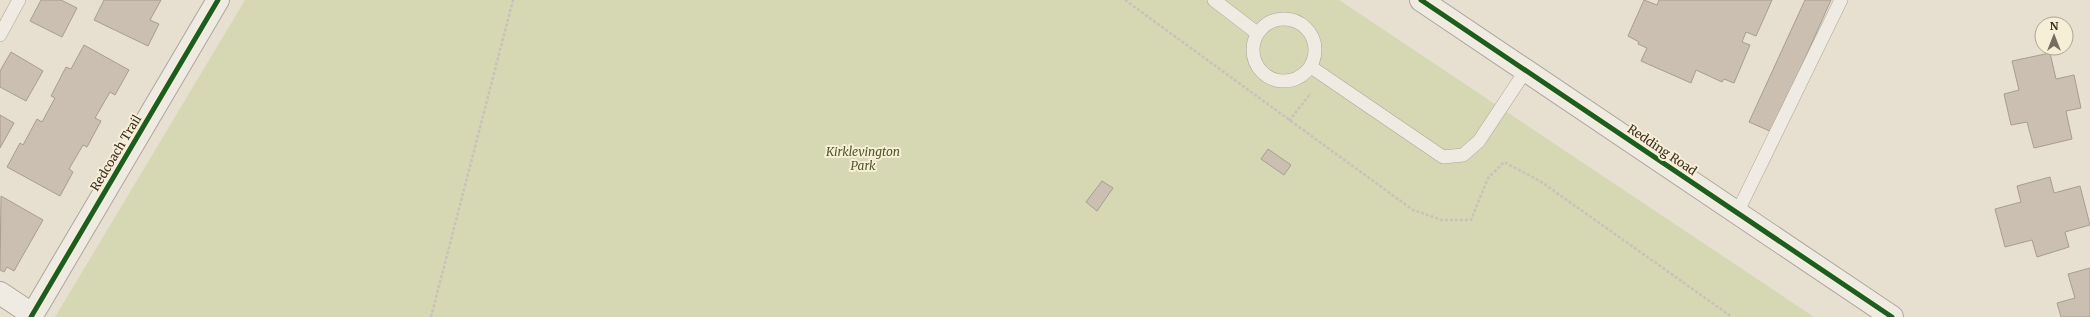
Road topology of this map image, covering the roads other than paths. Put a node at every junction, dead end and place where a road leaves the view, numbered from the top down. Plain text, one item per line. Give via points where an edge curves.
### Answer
1 (19, 0) edge
2 (218, 0) edge
3 (1214, 0) edge
4 (1421, 0) edge
5 (1840, 0) edge
6 (1257, 33) junction
7 (0, 35) edge
8 (1311, 67) junction
9 (1526, 70) junction
10 (1737, 212) junction
11 (0, 293) edge
12 (32, 316) edge
13 (1892, 317) edge

1 - 7 lane
2 - 12 street, Redcoach Trail
3 - 6 lane
4 - 9 street, Redding Road
5 - 10 lane
6 - 8 lane via 1266,24 1277,20 1290,19 1301,24 1310,32 1315,44 1315,56
6 - 8 lane via 1252,45 1252,57 1257,68 1266,77 1278,82 1291,81 1302,76
8 - 9 lane via 1444,158 1463,155 1480,141
9 - 10 street, Redding Road
10 - 13 street, Redding Road
11 - 12 street, Redcoach Trail

